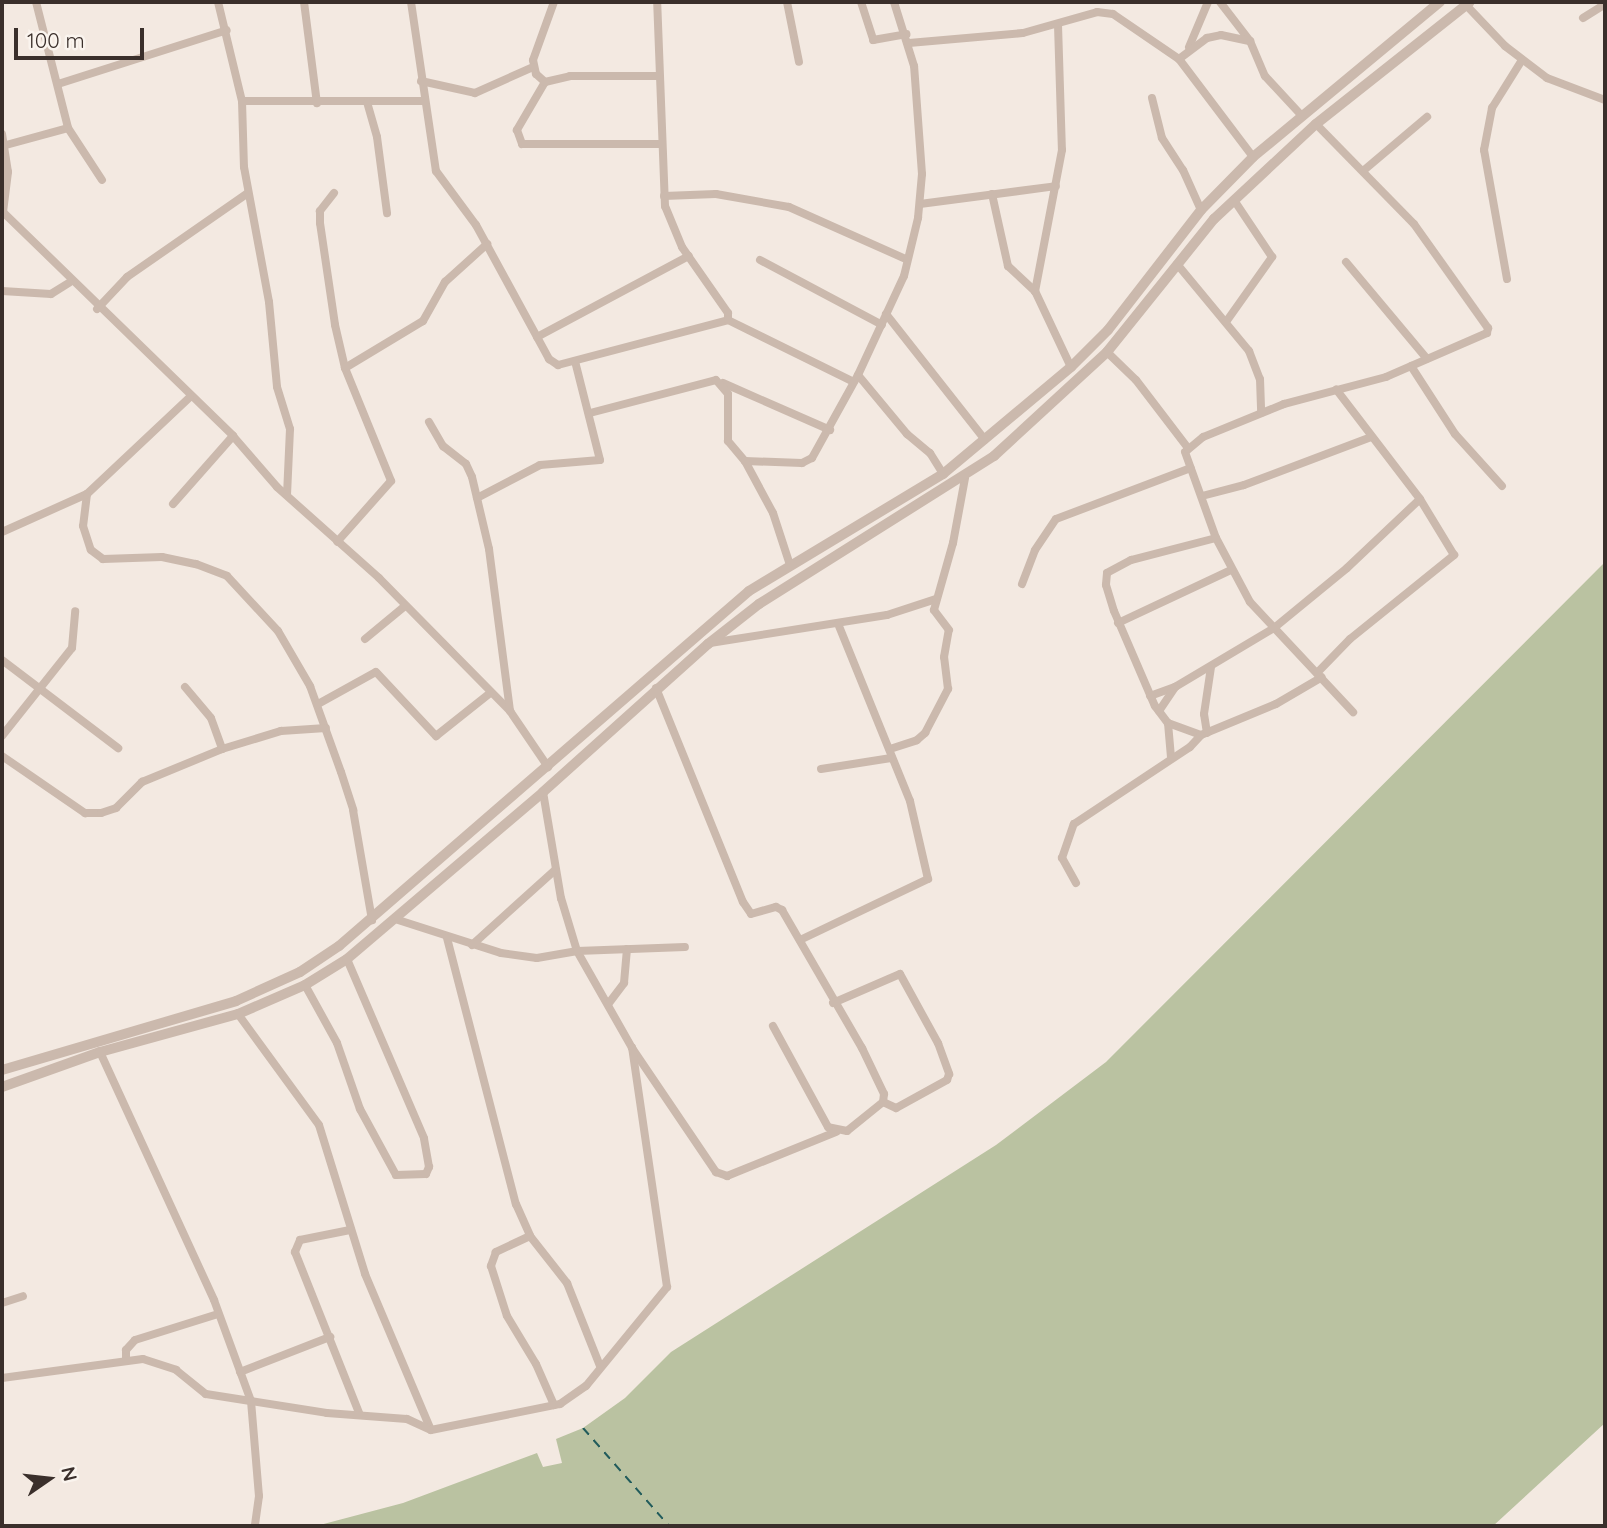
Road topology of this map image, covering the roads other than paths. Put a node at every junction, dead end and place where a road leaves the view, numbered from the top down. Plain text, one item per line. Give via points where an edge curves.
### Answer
1 (36, 2) edge
2 (218, 2) edge
3 (304, 2) edge
4 (411, 2) edge
5 (554, 2) edge
6 (657, 2) edge
7 (787, 2) edge
8 (861, 2) edge
9 (894, 2) edge
10 (1208, 2) edge
11 (1220, 2) edge
12 (1440, 2) edge
13 (1468, 3) edge
14 (1605, 4) edge
15 (1583, 18) dead end
16 (1058, 25) junction
17 (227, 30) junction
18 (908, 38) junction
19 (1250, 41) junction
20 (1189, 47) junction
21 (1180, 59) junction
22 (1522, 60) junction
23 (799, 62) dead end
24 (533, 67) junction
25 (657, 76) junction
26 (421, 81) junction
27 (545, 82) junction
28 (58, 84) junction
29 (1152, 98) dead end
30 (1605, 100) edge
31 (242, 101) junction
32 (367, 102) junction
33 (425, 102) junction
34 (317, 103) junction
35 (1302, 116) junction
36 (1427, 117) dead end
37 (1317, 124) junction
38 (68, 128) junction
39 (2, 134) edge
40 (661, 144) junction
41 (6, 145) junction
42 (1252, 157) junction
43 (1363, 171) junction
44 (102, 180) dead end
45 (1056, 186) junction
46 (248, 193) junction
47 (334, 193) dead end
48 (992, 194) junction
49 (664, 196) junction
50 (1234, 200) junction
51 (920, 204) junction
52 (1201, 210) junction
53 (2, 212) edge
54 (387, 213) dead end
55 (487, 244) junction
56 (689, 257) junction
57 (906, 259) junction
58 (760, 260) dead end
59 (1346, 262) dead end
60 (1177, 264) junction
61 (1507, 279) dead end
62 (70, 282) junction
63 (2, 291) edge
64 (1035, 291) junction
65 (97, 309) junction
66 (886, 314) junction
67 (728, 320) junction
68 (1226, 322) junction
69 (881, 326) junction
70 (537, 337) junction
71 (1107, 352) junction
72 (1427, 359) junction
73 (575, 361) junction
74 (1411, 366) junction
75 (1070, 367) junction
76 (345, 368) junction
77 (856, 379) junction
78 (722, 383) junction
79 (1336, 389) junction
80 (190, 397) junction
81 (590, 413) junction
82 (1261, 413) junction
83 (429, 422) dead end
84 (830, 430) junction
85 (233, 436) junction
86 (1371, 437) junction
87 (985, 440) junction
88 (1188, 448) junction
89 (745, 461) junction
90 (1191, 468) junction
91 (943, 474) junction
92 (965, 478) junction
93 (1502, 486) dead end
94 (87, 494) junction
95 (287, 494) junction
96 (1202, 496) junction
97 (477, 498) junction
98 (1420, 499) junction
99 (173, 503) dead end
100 (2, 533) edge
101 (1216, 538) junction
102 (337, 542) junction
103 (790, 565) junction
104 (1231, 570) junction
105 (1022, 584) dead end
106 (936, 599) junction
107 (405, 606) junction
108 (75, 611) dead end
109 (1118, 623) junction
110 (838, 624) junction
111 (1274, 628) junction
112 (365, 639) dead end
113 (708, 644) junction
114 (2, 660) edge
115 (1211, 667) junction
116 (1319, 675) junction
117 (185, 687) dead end
118 (1175, 687) junction
119 (656, 688) junction
120 (40, 690) junction
121 (490, 693) junction
122 (1150, 696) junction
123 (318, 704) junction
124 (510, 711) junction
125 (1159, 711) junction
126 (1353, 712) dead end
127 (1168, 723) junction
128 (326, 728) junction
129 (1204, 734) junction
130 (2, 736) edge
131 (118, 747) dead end
132 (222, 749) junction
133 (891, 753) junction
134 (2, 756) edge
135 (1171, 758) junction
136 (548, 767) junction
137 (821, 769) dead end
138 (543, 792) junction
139 (555, 870) junction
140 (1076, 883) dead end
141 (395, 919) junction
142 (372, 920) junction
143 (447, 938) junction
144 (800, 940) junction
145 (472, 945) junction
146 (685, 947) dead end
147 (627, 949) junction
148 (577, 951) junction
149 (346, 958) junction
150 (305, 985) junction
151 (609, 1003) junction
152 (833, 1003) junction
153 (238, 1014) junction
154 (773, 1026) dead end
155 (632, 1048) junction
156 (100, 1052) junction
157 (2, 1070) edge
158 (2, 1087) edge
159 (883, 1102) junction
160 (836, 1132) junction
161 (350, 1230) junction
162 (530, 1236) junction
163 (23, 1296) dead end
164 (2, 1303) edge
165 (218, 1314) junction
166 (330, 1337) junction
167 (126, 1360) junction
168 (600, 1366) junction
169 (240, 1372) junction
170 (2, 1378) edge
171 (251, 1401) junction
172 (554, 1405) junction
173 (360, 1415) junction
174 (431, 1430) junction
175 (255, 1525) edge

1 - 28 street
2 - 17 street
3 - 34 street
4 - 26 street
5 - 24 street
6 - 25 street
7 - 23 street
8 - 18 street via 873,40
9 - 18 street
10 - 20 street
11 - 19 street
12 - 35 street
13 - 22 street
13 - 37 street
14 - 15 street
16 - 18 street via 1023,33
16 - 21 street via 1097,12 1113,14
16 - 45 street via 1064,124
17 - 28 street
17 - 31 street
18 - 51 street via 922,174
19 - 20 street via 1221,35
19 - 35 street via 1265,76
20 - 21 street
21 - 42 street
22 - 30 street via 1548,78
22 - 61 street via 1492,108 1484,150
24 - 26 street via 475,93
24 - 27 street
25 - 27 street via 570,76
25 - 40 street
26 - 33 street
27 - 40 street via 517,130 522,144
28 - 38 street
29 - 52 street via 1162,138 1184,170
31 - 34 street
31 - 46 street
32 - 33 street
32 - 34 street
32 - 54 street via 377,137
33 - 55 street via 436,171
35 - 42 street
36 - 43 street
37 - 43 street
37 - 50 street
38 - 41 street
38 - 44 street
39 - 41 street
40 - 49 street
41 - 53 street via 7,198
42 - 52 street
43 - 72 street via 1413,224 1486,321 1487,332
45 - 48 street
45 - 64 street
46 - 65 street via 127,277
46 - 95 street via 269,302 277,387 291,438
47 - 76 street via 320,211 320,223
48 - 51 street
48 - 64 street via 1008,266
49 - 56 street via 670,226
49 - 57 street via 716,194 789,207
50 - 60 street
50 - 68 street via 1272,257
51 - 57 street
52 - 75 street via 1108,330
53 - 62 street
55 - 70 street
55 - 76 street via 445,282 423,321
56 - 67 street
56 - 70 street
57 - 66 street via 904,276
58 - 69 street
59 - 72 street
60 - 68 street
60 - 71 street
62 - 63 street via 51,294
62 - 65 street
64 - 75 street
65 - 80 street
66 - 69 street
66 - 87 street
67 - 73 street
67 - 77 street
68 - 82 street via 1256,364
69 - 77 street
70 - 73 street via 553,363
71 - 88 street via 1136,380
71 - 92 street via 1064,396
72 - 74 street
73 - 81 street
74 - 79 street
74 - 93 street via 1455,434
75 - 87 street
76 - 102 street via 391,481
77 - 84 street
77 - 91 street via 930,453
78 - 81 street via 707,379
78 - 84 street
78 - 89 street via 728,394 728,441
79 - 82 street
79 - 86 street
80 - 85 street
80 - 94 street
81 - 97 street via 600,460 540,465
82 - 88 street
83 - 97 street via 443,446 466,464
84 - 89 street via 808,461
85 - 95 street
85 - 99 street
86 - 96 street
86 - 98 street
87 - 91 street
88 - 90 street via 1185,458
89 - 103 street via 773,513
90 - 96 street
90 - 105 street via 1056,519 1035,550
91 - 103 street
92 - 106 street
92 - 113 street via 759,604
94 - 100 street
94 - 123 street via 83,526 91,550 106,561 162,557 227,576 278,631
95 - 102 street
96 - 101 street
97 - 124 street via 489,549
98 - 111 street
98 - 116 street via 1448,541 1454,559 1350,639
101 - 104 street
101 - 109 street via 1131,560 1107,573 1106,585
102 - 107 street
103 - 136 street via 694,636
104 - 109 street
104 - 111 street via 1250,602
106 - 110 street
106 - 133 street via 934,614 949,630 944,657 948,688 925,733
107 - 112 street
107 - 121 street
108 - 120 street via 72,648
109 - 122 street
110 - 113 street
110 - 133 street
111 - 115 street
111 - 116 street
113 - 119 street
114 - 120 street
115 - 118 street
115 - 129 street
116 - 126 street
116 - 129 street via 1276,704
117 - 132 street via 211,718
118 - 122 street
118 - 125 street
119 - 138 street
119 - 144 street via 748,910 751,914 779,908
120 - 130 street
120 - 131 street
121 - 123 street via 436,736 376,672
121 - 124 street
122 - 125 street
123 - 128 street
124 - 136 street
125 - 127 street
127 - 129 street
127 - 135 street
128 - 132 street via 281,731
128 - 142 street via 353,810
129 - 135 street
132 - 134 street via 142,782 116,808 93,814
133 - 137 street
133 - 144 street via 910,801 928,879
135 - 140 street via 1074,824 1062,859
136 - 142 street
138 - 139 street
138 - 141 street
139 - 145 street
139 - 148 street
141 - 143 street
141 - 149 street
142 - 157 street via 300,972 236,1001
143 - 145 street
143 - 162 street via 493,1120
144 - 152 street
145 - 148 street via 537,958
146 - 147 street
147 - 148 street
147 - 151 street via 624,983
148 - 151 street
149 - 150 street
149 - 150 street via 424,1138 426,1174 396,1175 360,1109 337,1043
150 - 153 street
151 - 155 street
152 - 159 street via 862,1048 884,1094
152 - 159 street via 900,974 938,1043 947,1080 896,1108
153 - 156 street
153 - 161 street via 319,1125
154 - 160 street via 828,1127
155 - 160 street via 722,1175 801,1149
155 - 168 street via 667,1287
156 - 158 street
156 - 165 street
159 - 160 street via 852,1128
161 - 166 street via 296,1245
161 - 174 street
162 - 168 street via 567,1283
162 - 172 street via 496,1252 491,1266 507,1317
163 - 164 street
165 - 167 street via 135,1340 126,1350
165 - 169 street
166 - 169 street
166 - 173 street
167 - 170 street
167 - 171 street via 151,1360 176,1370 206,1394
168 - 172 street via 586,1386
169 - 171 street
171 - 173 street
171 - 175 street via 259,1496
172 - 174 street
173 - 174 street via 407,1419

